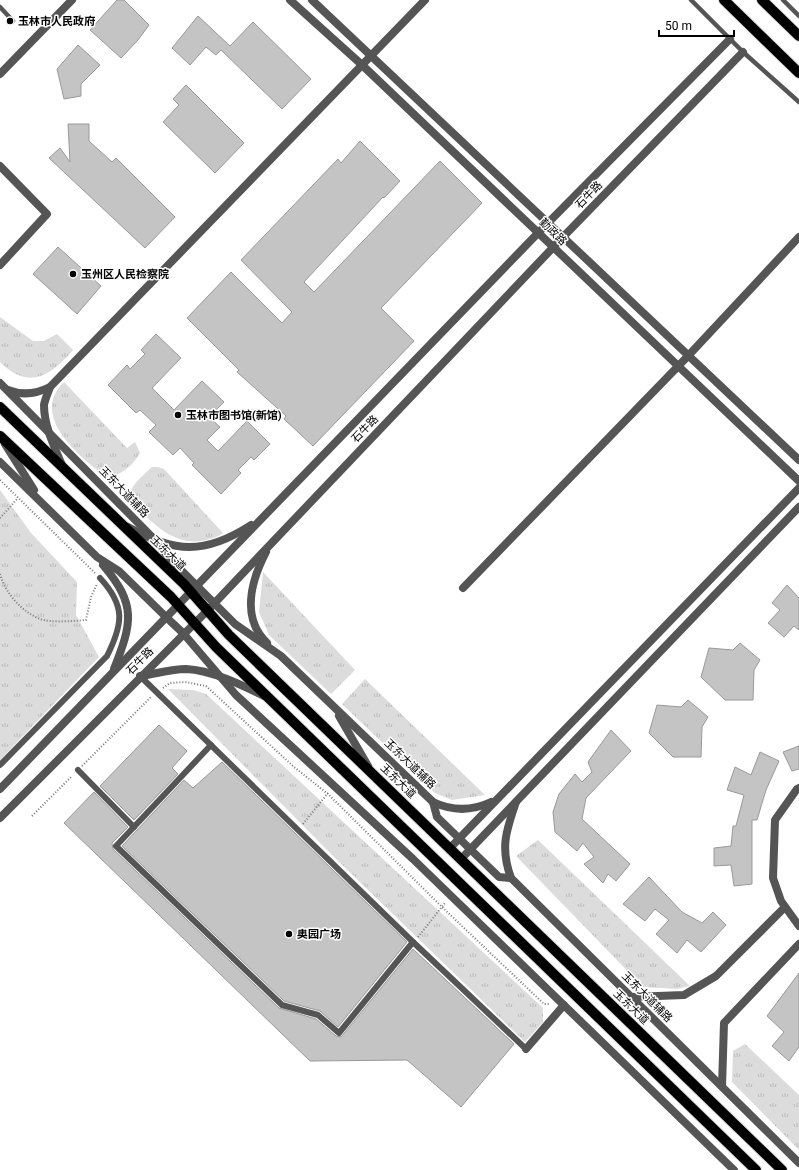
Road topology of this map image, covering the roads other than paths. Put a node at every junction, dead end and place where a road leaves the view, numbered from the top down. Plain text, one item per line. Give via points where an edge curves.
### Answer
1 (72, 0) edge
2 (290, 0) edge
3 (312, 0) edge
4 (425, 0) edge
5 (691, 0) edge
6 (724, 0) edge
7 (762, 0) edge
8 (783, 0) edge
9 (0, 7) edge
10 (799, 16) edge
11 (13, 21) dead end
12 (799, 36) edge
13 (730, 39) junction
14 (743, 52) junction
15 (371, 55) junction
16 (361, 64) junction
17 (799, 73) edge
18 (0, 74) edge
19 (799, 102) edge
20 (0, 166) edge
21 (548, 223) junction
22 (538, 233) junction
23 (563, 237) junction
24 (799, 237) edge
25 (553, 247) junction
26 (0, 265) edge
27 (688, 356) junction
28 (678, 366) junction
29 (0, 383) edge
30 (50, 387) junction
31 (3, 388) edge
32 (0, 407) edge
33 (49, 431) junction
34 (0, 436) edge
35 (799, 460) edge
36 (0, 462) edge
37 (63, 468) junction
38 (799, 481) edge
39 (799, 488) edge
40 (799, 507) edge
41 (264, 517) junction
42 (115, 518) junction
43 (157, 542) junction
44 (270, 544) junction
45 (97, 557) junction
46 (100, 578) road end
47 (463, 588) dead end
48 (194, 589) junction
49 (178, 606) junction
50 (211, 607) junction
51 (166, 617) junction
52 (194, 624) junction
53 (183, 633) junction
54 (281, 656) junction
55 (113, 673) junction
56 (140, 676) junction
57 (222, 678) junction
58 (283, 686) junction
59 (270, 699) junction
60 (211, 745) junction
61 (0, 765) edge
62 (78, 770) road end
63 (373, 773) junction
64 (799, 788) edge
65 (0, 789) edge
66 (517, 798) junction
67 (496, 800) junction
68 (433, 802) junction
69 (0, 818) edge
70 (134, 827) junction
71 (459, 838) junction
72 (450, 848) junction
73 (470, 849) junction
74 (461, 859) junction
75 (511, 878) junction
76 (785, 907) junction
77 (799, 926) edge
78 (413, 942) junction
79 (799, 944) edge
80 (632, 997) junction
81 (564, 1005) junction
82 (526, 1050) joint
83 (722, 1086) junction
84 (799, 1162) edge
85 (734, 1170) edge
86 (756, 1170) edge
87 (782, 1170) edge

1 - 18 street
2 - 16 street, 勤政路
3 - 15 street, 勤政路
4 - 15 street
5 - 13 lane
6 - 17 main road
7 - 12 main road
8 - 10 lane
9 - 11 lane
13 - 14 lane
13 - 21 street, 石牛路
14 - 19 lane
14 - 23 street, 石牛路
15 - 16 street
15 - 21 street, 勤政路
16 - 22 street, 勤政路
16 - 30 street
20 - 26 street via 47,214
21 - 22 street, 石牛路
21 - 23 street, 勤政路
22 - 25 street, 勤政路
22 - 41 street, 石牛路
23 - 25 street, 石牛路
23 - 27 street, 勤政路
24 - 27 street
25 - 28 street, 勤政路
25 - 44 street, 石牛路
27 - 28 street
27 - 35 street, 勤政路
28 - 38 street, 勤政路
28 - 47 street
29 - 31 street, 玉东大道辅路
30 - 31 street via 38,393 24,394
30 - 33 street via 44,404
31 - 33 street, 玉东大道辅路
32 - 37 main road, 玉东大道
33 - 37 street
33 - 43 street, 玉东大道辅路
34 - 45 street via 41,499
34 - 49 main road
36 - 45 street
37 - 42 main road, 玉东大道
39 - 67 street
40 - 66 street
41 - 43 street via 241,532 205,546 176,547
41 - 48 street, 石牛路
42 - 43 street
42 - 48 main road, 玉东大道
43 - 48 street, 玉东大道辅路
44 - 50 street, 石牛路
44 - 54 street via 252,584 252,613 253,622 262,638
45 - 51 street via 119,572
45 - 55 street via 124,593 128,608 123,646
46 - 61 street via 112,592 118,607 116,638 107,656
48 - 49 street, 石牛路
48 - 50 main road, 玉东大道
49 - 51 street, 石牛路
49 - 52 main road
50 - 52 street, 石牛路
50 - 54 street, 玉东大道辅路
50 - 58 main road, 玉东大道 via 229,634
51 - 53 street
51 - 55 street, 石牛路
52 - 53 street, 石牛路
52 - 59 main road
53 - 56 street, 石牛路
53 - 57 street
54 - 63 street via 340,717
54 - 68 street, 玉东大道辅路
55 - 65 street, 石牛路
56 - 57 street via 186,669 203,671
56 - 60 street
56 - 69 street, 石牛路
57 - 59 street
57 - 81 street via 236,695
58 - 59 main road via 266,676 261,679 260,686
58 - 63 main road, 玉东大道
59 - 86 main road
60 - 70 street
60 - 78 street
62 - 70 street
63 - 72 main road, 玉东大道
64 - 76 street via 775,820 773,878
66 - 73 street
66 - 75 street via 504,847
67 - 68 street via 481,807 467,808 446,808
67 - 71 street
68 - 71 street, 玉东大道辅路 via 437,817
70 - 78 street via 116,846 282,1005 318,1015 339,1033
71 - 72 street
71 - 73 street, 玉东大道辅路
72 - 74 main road, 玉东大道
73 - 74 street
73 - 75 street, 玉东大道辅路 via 499,876
74 - 87 main road, 玉东大道
75 - 80 street, 玉东大道辅路
76 - 77 street
76 - 80 street via 716,976 684,995
78 - 82 street
79 - 83 street via 724,1023
80 - 83 street, 玉东大道辅路
81 - 82 street
81 - 85 street
83 - 84 street, 玉东大道辅路

